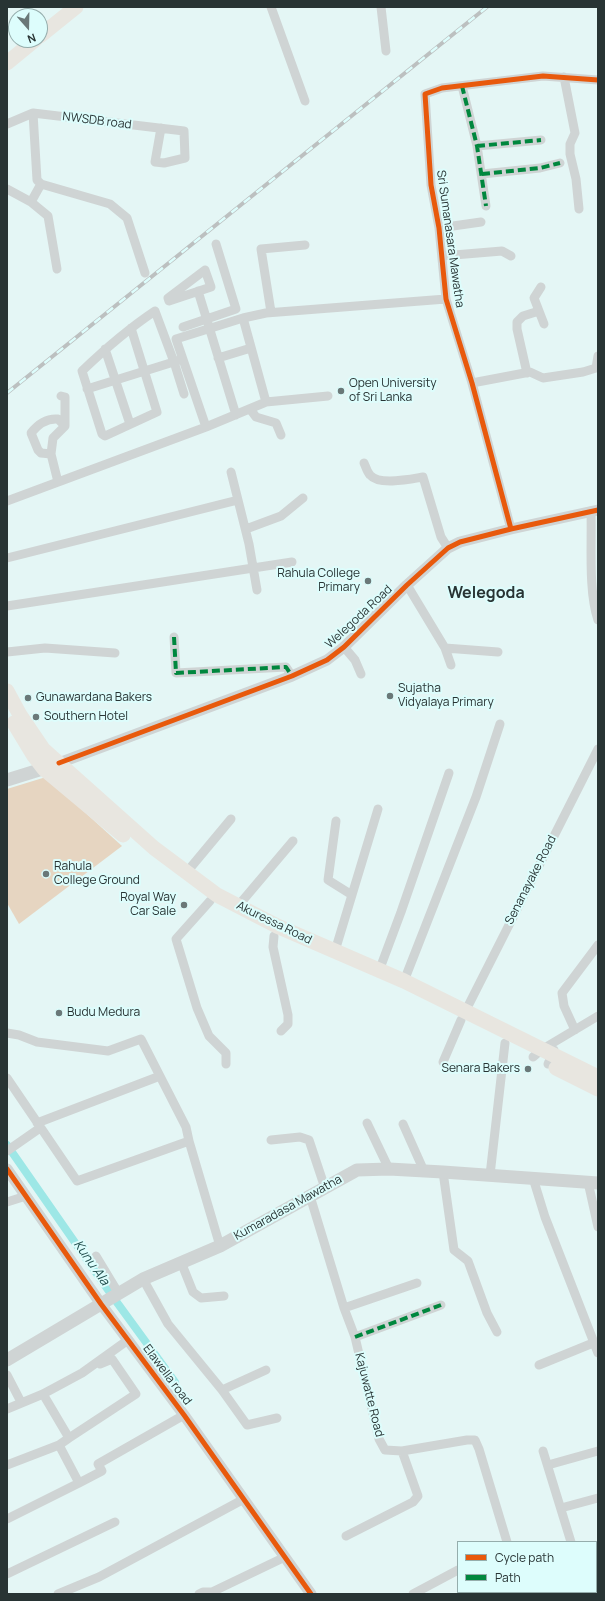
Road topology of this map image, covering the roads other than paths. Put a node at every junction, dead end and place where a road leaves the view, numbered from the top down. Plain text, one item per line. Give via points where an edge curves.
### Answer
1 (76, 7) edge
2 (272, 7) edge
3 (381, 7) edge
4 (48, 30) edge
5 (25, 48) edge
6 (386, 51) dead end
7 (7, 63) edge
8 (564, 77) junction
9 (598, 80) edge
10 (462, 86) junction
11 (305, 101) dead end
12 (33, 113) junction
13 (7, 124) edge
14 (161, 128) junction
15 (540, 140) dead end
16 (477, 146) junction
17 (560, 163) dead end
18 (482, 174) junction
19 (41, 184) junction
20 (7, 189) edge
21 (31, 202) junction
22 (486, 206) dead end
23 (579, 209) dead end
24 (481, 222) dead end
25 (439, 228) junction
26 (216, 244) dead end
27 (305, 245) dead end
28 (442, 256) junction
29 (511, 256) dead end
30 (57, 269) dead end
31 (145, 274) dead end
32 (541, 287) dead end
33 (198, 291) dead end
34 (446, 299) junction
35 (539, 311) junction
36 (271, 312) junction
37 (243, 318) junction
38 (208, 324) junction
39 (544, 324) dead end
40 (131, 328) junction
41 (183, 328) dead end
42 (251, 348) junction
43 (105, 349) junction
44 (598, 356) edge
45 (218, 358) junction
46 (179, 361) junction
47 (144, 371) junction
48 (527, 373) junction
49 (115, 380) junction
50 (472, 383) junction
51 (87, 389) junction
52 (184, 394) dead end
53 (61, 396) dead end
54 (328, 396) dead end
55 (266, 402) junction
56 (250, 409) junction
57 (236, 415) junction
58 (130, 424) junction
59 (65, 426) junction
60 (206, 427) junction
61 (281, 435) dead end
62 (51, 454) junction
63 (364, 463) dead end
64 (232, 472) dead end
65 (58, 482) junction
66 (303, 498) dead end
67 (7, 500) edge
68 (238, 500) junction
69 (595, 510) edge
70 (246, 529) junction
71 (511, 529) junction
72 (448, 548) junction
73 (7, 558) edge
74 (292, 562) dead end
75 (254, 568) junction
76 (407, 585) junction
77 (257, 590) dead end
78 (7, 606) edge
79 (598, 620) edge
80 (174, 637) dead end
81 (344, 648) junction
82 (445, 648) junction
83 (7, 652) edge
84 (498, 652) dead end
85 (115, 653) dead end
86 (451, 665) dead end
87 (361, 674) dead end
88 (292, 676) junction
89 (7, 691) edge
90 (7, 709) edge
91 (500, 724) dead end
92 (598, 749) edge
93 (59, 763) junction
94 (44, 769) junction
95 (449, 773) dead end
96 (7, 780) edge
97 (378, 809) dead end
98 (231, 819) dead end
99 (336, 821) dead end
100 (293, 841) dead end
101 (186, 873) junction
102 (352, 895) junction
103 (210, 901) junction
104 (238, 906) junction
105 (274, 936) junction
106 (598, 945) edge
107 (335, 951) junction
108 (361, 969) junction
109 (379, 971) junction
110 (404, 981) junction
111 (463, 1016) junction
112 (598, 1016) edge
113 (575, 1030) junction
114 (280, 1031) dead end
115 (7, 1033) edge
116 (505, 1043) junction
117 (543, 1056) junction
118 (443, 1062) dead end
119 (226, 1064) dead end
120 (160, 1076) junction
121 (598, 1077) edge
122 (7, 1078) edge
123 (598, 1089) edge
124 (367, 1123) dead end
125 (403, 1124) dead end
126 (39, 1126) junction
127 (271, 1140) dead end
128 (189, 1141) junction
129 (7, 1151) edge
130 (7, 1169) edge
131 (389, 1169) junction
132 (424, 1171) junction
133 (443, 1172) junction
134 (490, 1175) junction
135 (533, 1178) junction
136 (593, 1183) edge
137 (325, 1188) junction
138 (26, 1196) junction
139 (310, 1196) junction
140 (7, 1202) edge
141 (598, 1227) edge
142 (220, 1246) junction
143 (96, 1256) dead end
144 (180, 1262) junction
145 (143, 1279) junction
146 (417, 1283) dead end
147 (119, 1294) junction
148 (224, 1296) dead end
149 (101, 1304) junction
150 (442, 1306) dead end
151 (344, 1308) junction
152 (497, 1332) dead end
153 (355, 1337) junction
154 (128, 1340) junction
155 (593, 1343) junction
156 (598, 1352) edge
157 (7, 1360) edge
158 (98, 1361) junction
159 (539, 1365) dead end
160 (266, 1370) dead end
161 (7, 1375) edge
162 (222, 1390) junction
163 (43, 1394) junction
164 (21, 1402) junction
165 (7, 1409) edge
166 (184, 1415) junction
167 (277, 1418) dead end
168 (69, 1438) junction
169 (59, 1445) junction
170 (598, 1450) edge
171 (402, 1451) junction
172 (543, 1451) dead end
173 (7, 1465) edge
174 (548, 1465) junction
175 (79, 1483) junction
176 (598, 1498) edge
177 (244, 1499) junction
178 (561, 1508) junction
179 (7, 1519) edge
180 (115, 1522) dead end
181 (346, 1536) dead end
182 (507, 1541) edge
183 (571, 1541) edge
184 (285, 1557) junction
185 (457, 1571) edge
186 (7, 1574) edge
187 (58, 1594) edge
188 (199, 1594) edge
189 (311, 1594) edge
190 (413, 1594) edge

1 - 4 highway
2 - 11 street
3 - 6 street
5 - 7 highway
8 - 9 street, Sri Sumanasara Mawatha
8 - 10 street, Sri Sumanasara Mawatha via 543,76
8 - 23 street via 575,133 570,144 570,154 576,178
10 - 16 street
10 - 25 street, Sri Sumanasara Mawatha via 442,88 425,94 431,185
12 - 13 street, NWSDB road
12 - 14 street, NWSDB road
12 - 19 street via 37,180
14 - 14 street, NWSDB road via 184,131 185,158 164,163 155,162
15 - 16 street
16 - 18 street
17 - 18 street via 540,168
18 - 22 street
19 - 21 street
19 - 31 street via 110,204 127,218
20 - 21 street
21 - 30 street via 48,216
24 - 25 street
25 - 28 street, Sri Sumanasara Mawatha
26 - 38 street via 236,309
27 - 36 street via 261,249
28 - 29 street via 502,251
28 - 34 street, Sri Sumanasara Mawatha
32 - 35 street via 534,298
33 - 38 street
34 - 36 street
34 - 50 street, Sri Sumanasara Mawatha
35 - 39 street
35 - 48 street via 523,316 517,322
36 - 37 street
37 - 38 street
37 - 42 street
38 - 41 street
38 - 45 street
38 - 46 street via 176,339
40 - 43 street
40 - 46 street via 155,311
40 - 47 street
42 - 45 street
42 - 55 street
43 - 49 street
43 - 51 street via 82,372
44 - 48 street via 596,368 583,372 543,378
45 - 57 street
46 - 47 street
46 - 52 street
46 - 60 street
47 - 49 street
47 - 58 street via 157,412
48 - 50 street
49 - 51 street
49 - 58 street
50 - 71 street, Sri Sumanasara Mawatha
51 - 58 street via 103,436
53 - 59 street via 65,397
54 - 55 street
55 - 56 street
56 - 57 street
56 - 61 street via 256,417 276,423
57 - 60 street
59 - 62 street via 53,438
59 - 62 street via 58,419 51,418 39,424 31,433 38,450
60 - 65 street
62 - 65 street
63 - 72 street via 370,475 376,480 394,481 424,477 441,537
64 - 68 street
65 - 67 street
66 - 70 street via 280,516
68 - 70 street
68 - 73 street
69 - 71 street, Welegoda Road
69 - 79 street via 592,594
70 - 75 street
71 - 72 street, Welegoda Road via 460,542
72 - 76 street, Welegoda Road
74 - 75 street
75 - 77 street
75 - 78 street
76 - 81 street, Welegoda Road
76 - 82 street
80 - 88 street via 176,673 286,667
81 - 87 street via 355,660
81 - 88 street, Welegoda Road via 326,660
82 - 84 street
82 - 86 street
83 - 85 street via 45,648
88 - 93 street, Welegoda Road
89 - 93 highway, Akuressa Road via 43,749
90 - 94 highway, Akuressa Road
91 - 110 street via 476,797
92 - 111 street, Senanayake Road
93 - 94 main road
93 - 101 highway, Akuressa Road via 154,848
94 - 96 main road
94 - 103 highway, Akuressa Road via 148,856
95 - 109 street
97 - 102 street
98 - 101 street
99 - 102 street via 328,880
100 - 104 street
101 - 104 highway, Akuressa Road
102 - 107 street
103 - 105 highway, Akuressa Road
103 - 119 street via 176,939 197,1008 209,1036 226,1053
104 - 107 highway, Akuressa Road
105 - 108 highway, Akuressa Road
105 - 114 street via 273,947 288,1015 288,1024
106 - 113 street via 562,993 564,1006
107 - 108 highway, Akuressa Road
108 - 109 highway, Akuressa Road
108 - 111 highway, Akuressa Road via 430,1004
109 - 110 highway, Akuressa Road
110 - 111 highway, Akuressa Road
111 - 116 highway, Akuressa Road
111 - 117 highway, Akuressa Road
111 - 118 street, Senanayake Road
112 - 113 street
113 - 117 street via 558,1040
115 - 120 street via 37,1042 108,1051 141,1039
116 - 117 highway, Akuressa Road
116 - 134 street
117 - 121 highway, Akuressa Road
117 - 123 highway, Akuressa Road
120 - 126 street
120 - 128 street via 186,1128
122 - 126 street
124 - 131 street
125 - 132 street
126 - 128 street via 77,1181
126 - 129 street
127 - 137 street via 300,1137 309,1140
128 - 142 street
130 - 138 street, Elawella road
131 - 132 main road, Kumaradasa Mawatha
131 - 137 main road, Kumaradasa Mawatha via 357,1170
132 - 133 main road, Kumaradasa Mawatha
133 - 134 main road, Kumaradasa Mawatha
133 - 152 street via 454,1250 468,1261 487,1313
134 - 135 main road, Kumaradasa Mawatha
135 - 136 main road, Kumaradasa Mawatha
135 - 155 street via 545,1217
136 - 141 street
137 - 139 main road, Kumaradasa Mawatha
138 - 140 street
138 - 149 street, Elawella road
139 - 142 main road, Kumaradasa Mawatha
139 - 151 street, Kajuwatte Road
142 - 144 main road, Kumaradasa Mawatha
143 - 147 street
144 - 145 main road, Kumaradasa Mawatha
144 - 148 street via 193,1292 201,1298
145 - 147 main road, Kumaradasa Mawatha
145 - 162 street via 168,1324
146 - 151 street
147 - 149 main road, Kumaradasa Mawatha
149 - 154 street, Elawella road
149 - 157 main road, Kumaradasa Mawatha
150 - 153 street
151 - 153 street, Kajuwatte Road
153 - 171 street, Kajuwatte Road via 379,1439 385,1450
154 - 158 street
154 - 166 street, Elawella road
155 - 156 street
155 - 159 street
158 - 163 street via 82,1373
158 - 168 street via 100,1364 112,1359 136,1394
160 - 162 street
161 - 164 street
162 - 167 street via 247,1425
163 - 164 street
163 - 168 street
164 - 165 street
166 - 175 street via 98,1464 102,1471
166 - 177 street, Elawella road
168 - 169 street
169 - 173 street
169 - 175 street
170 - 174 street
171 - 181 street via 418,1496 413,1502
171 - 182 street, Kajuwatte Road via 475,1440
172 - 174 street
174 - 178 street
175 - 179 street
176 - 178 street
177 - 184 street, Elawella road
177 - 187 street via 99,1577
178 - 183 street
180 - 186 street
184 - 188 street via 212,1592
184 - 189 street, Elawella road
185 - 190 street

